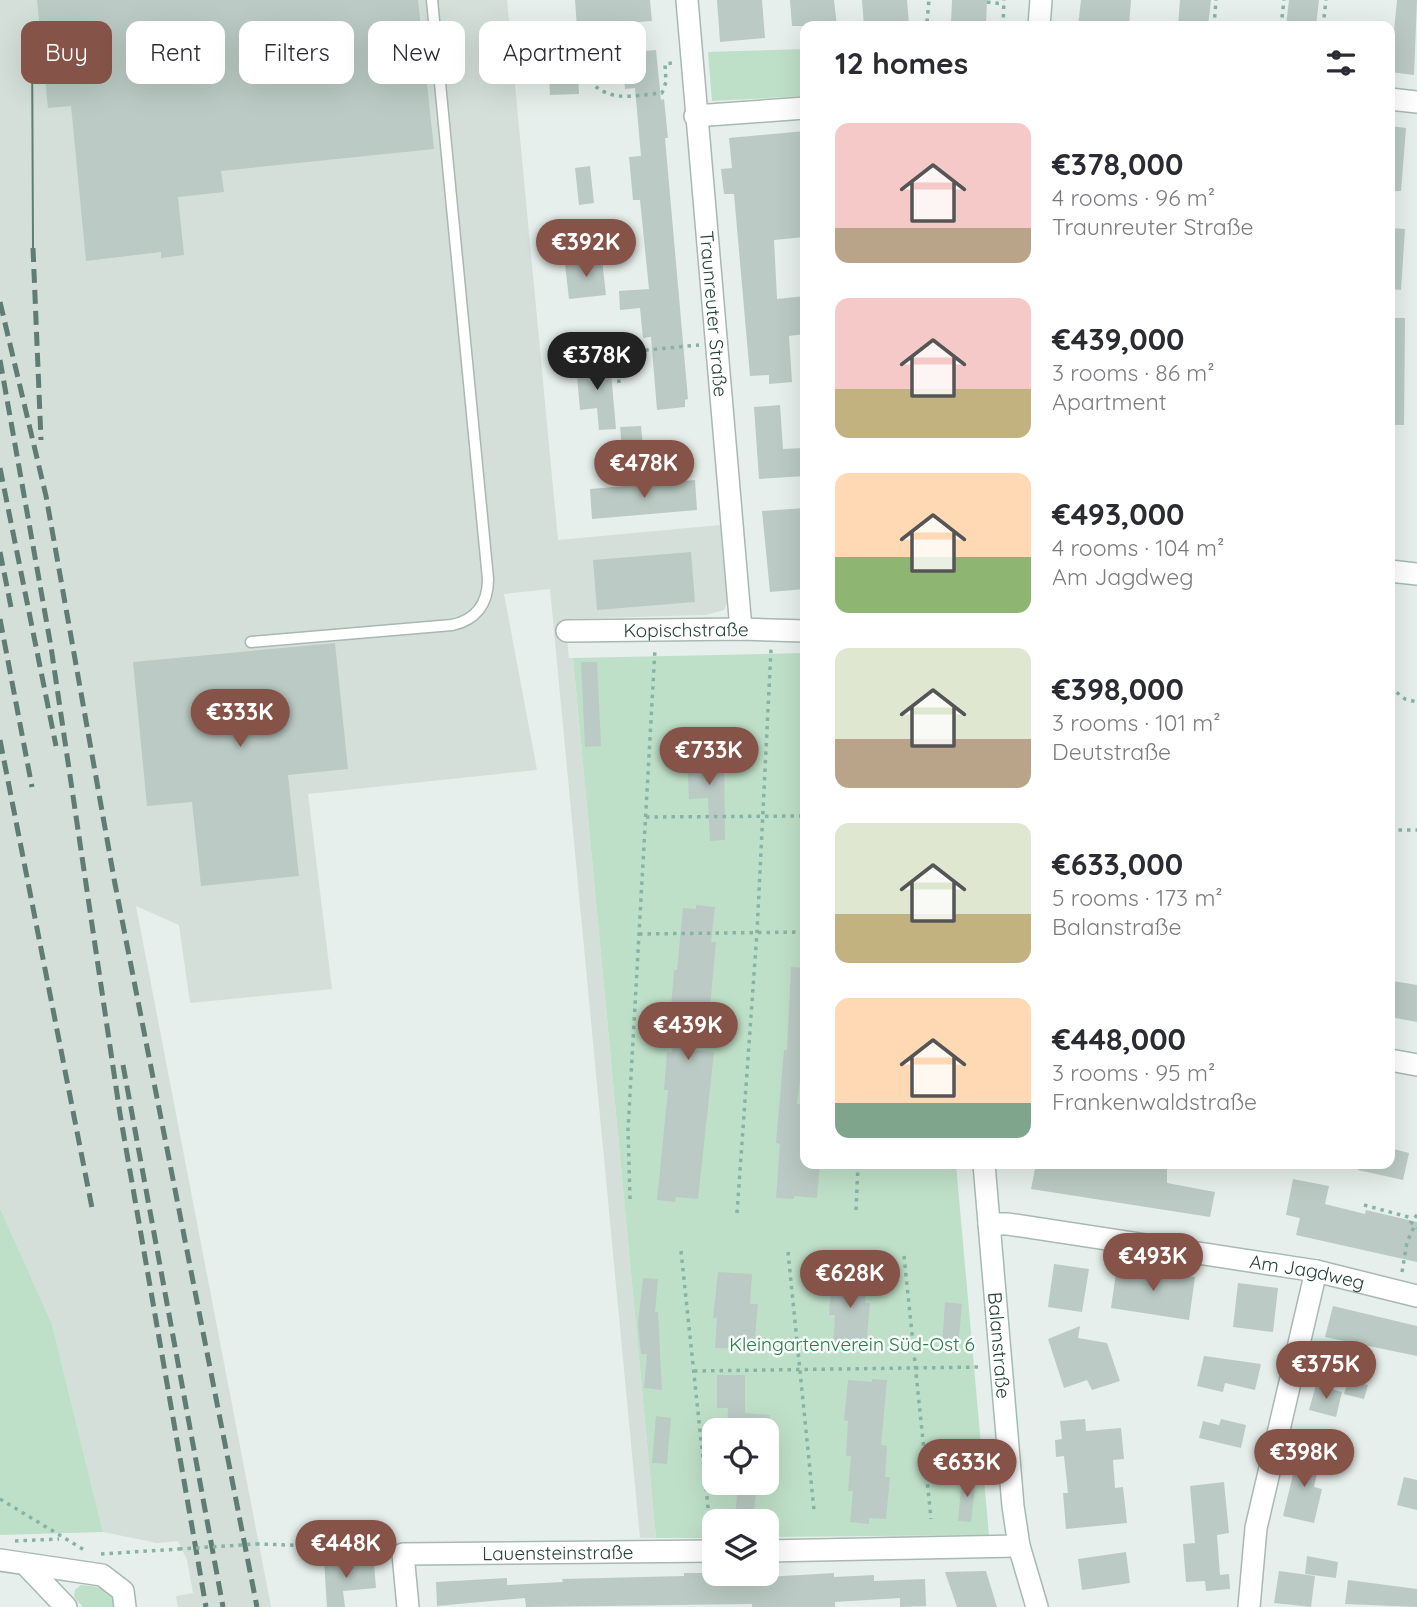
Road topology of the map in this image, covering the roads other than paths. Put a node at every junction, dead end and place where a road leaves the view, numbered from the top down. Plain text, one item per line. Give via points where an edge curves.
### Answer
1 (432, 0) edge
2 (687, 0) edge
3 (1041, 0) edge
4 (1039, 21) edge
5 (1395, 100) edge
6 (1417, 102) edge
7 (800, 108) edge
8 (695, 116) junction
9 (1395, 572) edge
10 (1417, 574) edge
11 (741, 629) junction
12 (567, 631) dead end
13 (800, 631) edge
14 (251, 642) dead end
15 (1395, 1061) edge
16 (1417, 1065) edge
17 (984, 1169) edge
18 (989, 1224) junction
19 (1316, 1271) junction
20 (1408, 1294) edge
21 (1020, 1546) junction
22 (779, 1550) edge
23 (702, 1551) edge
24 (0, 1560) edge
25 (26, 1565) junction
26 (66, 1607) edge
27 (125, 1607) edge
28 (408, 1607) edge
29 (1037, 1607) edge
30 (1250, 1607) edge

1 - 14 lane via 488,579 486,597 474,615 452,625
2 - 8 street, Traunreuter Straße
3 - 4 street
5 - 6 street
7 - 8 street
8 - 11 street, Traunreuter Straße
9 - 10 street
11 - 12 street, Kopischstraße
11 - 13 street, Kopischstraße
15 - 16 street
17 - 18 street, Balanstraße
18 - 19 street, Am Jagdweg
18 - 21 street, Balanstraße
19 - 20 street, Am Jagdweg
19 - 30 street via 1256,1528
21 - 22 street
21 - 29 street, Balanstraße
23 - 28 street, Lauensteinstraße via 402,1554
24 - 25 street
25 - 26 street
25 - 27 street via 102,1575 122,1591

